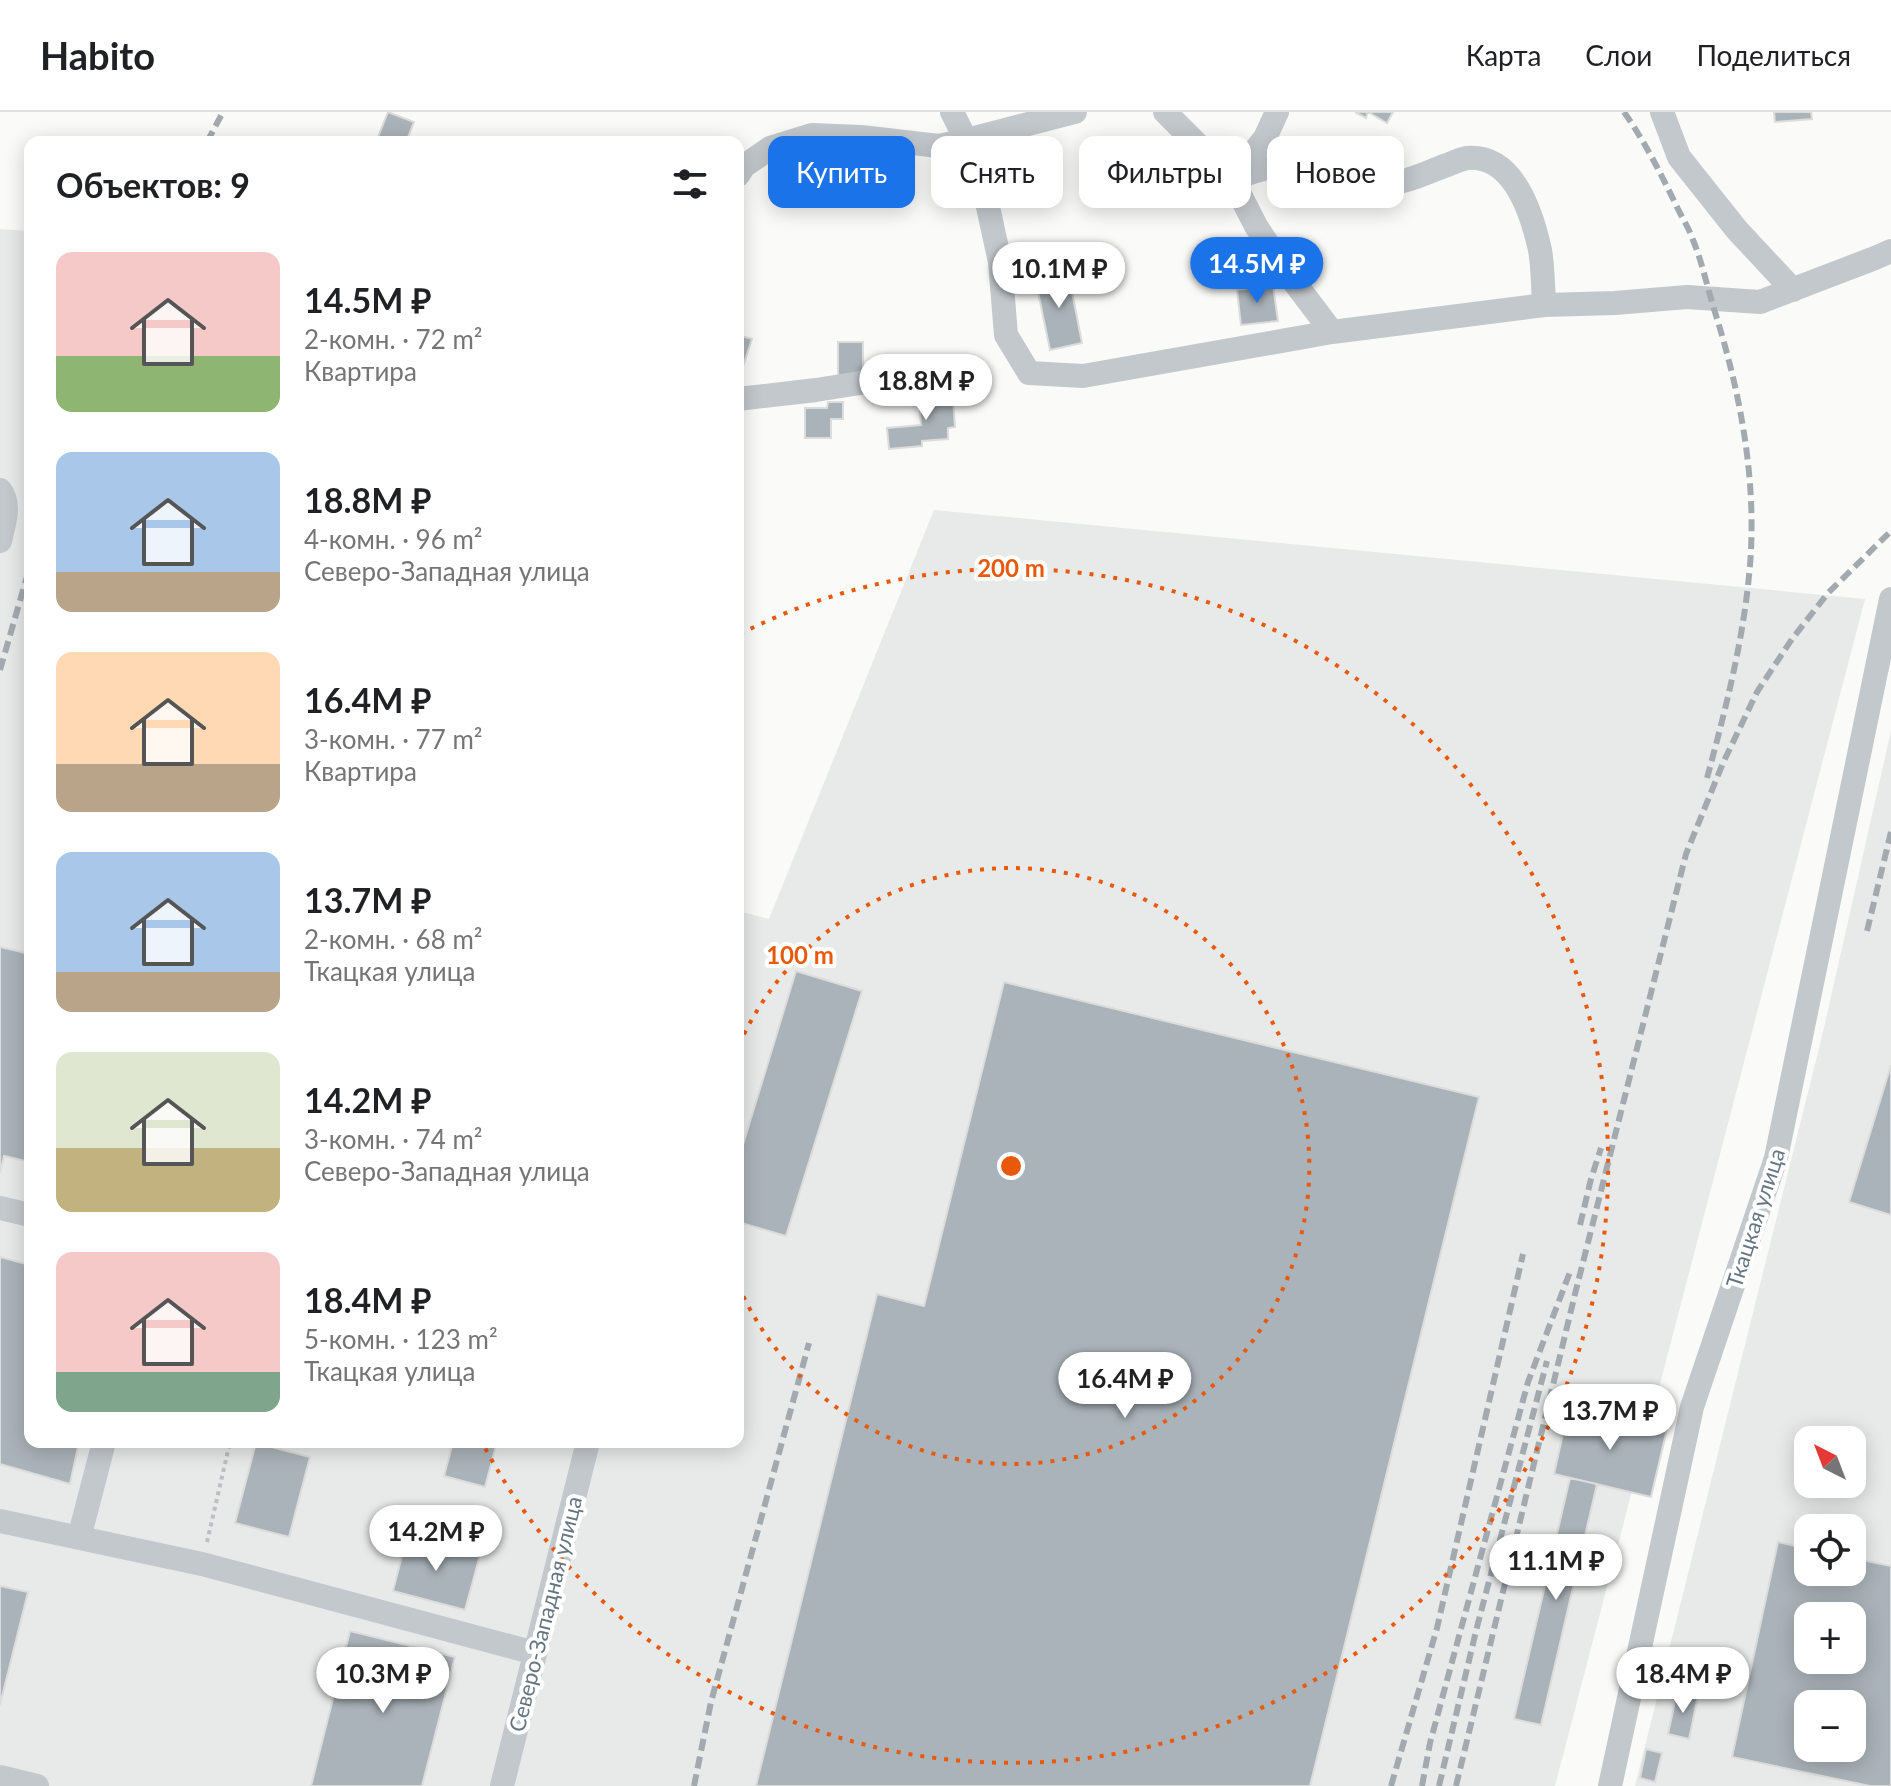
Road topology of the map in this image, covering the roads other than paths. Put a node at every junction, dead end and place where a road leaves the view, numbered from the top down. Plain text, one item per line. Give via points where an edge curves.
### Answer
1 (952, 112) edge
2 (1075, 112) edge
3 (1165, 112) edge
4 (1277, 112) edge
5 (1662, 112) edge
6 (964, 136) edge
7 (982, 136) edge
8 (1189, 136) edge
9 (931, 145) edge
10 (1251, 155) edge
11 (744, 166) edge
12 (1251, 172) edge
13 (988, 208) edge
14 (1247, 208) edge
15 (1891, 251) edge
16 (1793, 290) junction
17 (1544, 305) junction
18 (1332, 332) junction
19 (954, 368) dead end
20 (744, 398) edge
21 (0, 490) edge
22 (0, 541) edge
23 (1891, 599) edge
24 (1886, 638) edge
25 (0, 1208) edge
26 (24, 1214) edge
27 (102, 1448) edge
28 (586, 1448) edge
29 (0, 1521) edge
30 (79, 1538) junction
31 (535, 1653) junction
32 (0, 1777) edge
33 (37, 1786) edge
34 (502, 1786) edge
35 (1610, 1786) edge

1 - 6 street
2 - 7 street
3 - 8 street
4 - 10 street
5 - 16 street via 1679,157
9 - 11 street via 812,135 770,148
12 - 17 street via 1298,166 1379,186 1467,158 1490,161 1520,191 1540,252
13 - 18 street via 1000,262 1006,335 1029,373 1083,376
14 - 18 street
15 - 16 street
16 - 17 street via 1760,302 1687,297
17 - 18 street
19 - 20 street
21 - 22 street via 7,506
23 - 24 street, Ткацкая улица
24 - 35 street, Ткацкая улица via 1776,1158 1692,1407
25 - 26 street
27 - 30 street
28 - 31 street, Северо-Западная улица
29 - 30 street
30 - 31 street via 202,1564
31 - 34 street, Северо-Западная улица
32 - 33 street

